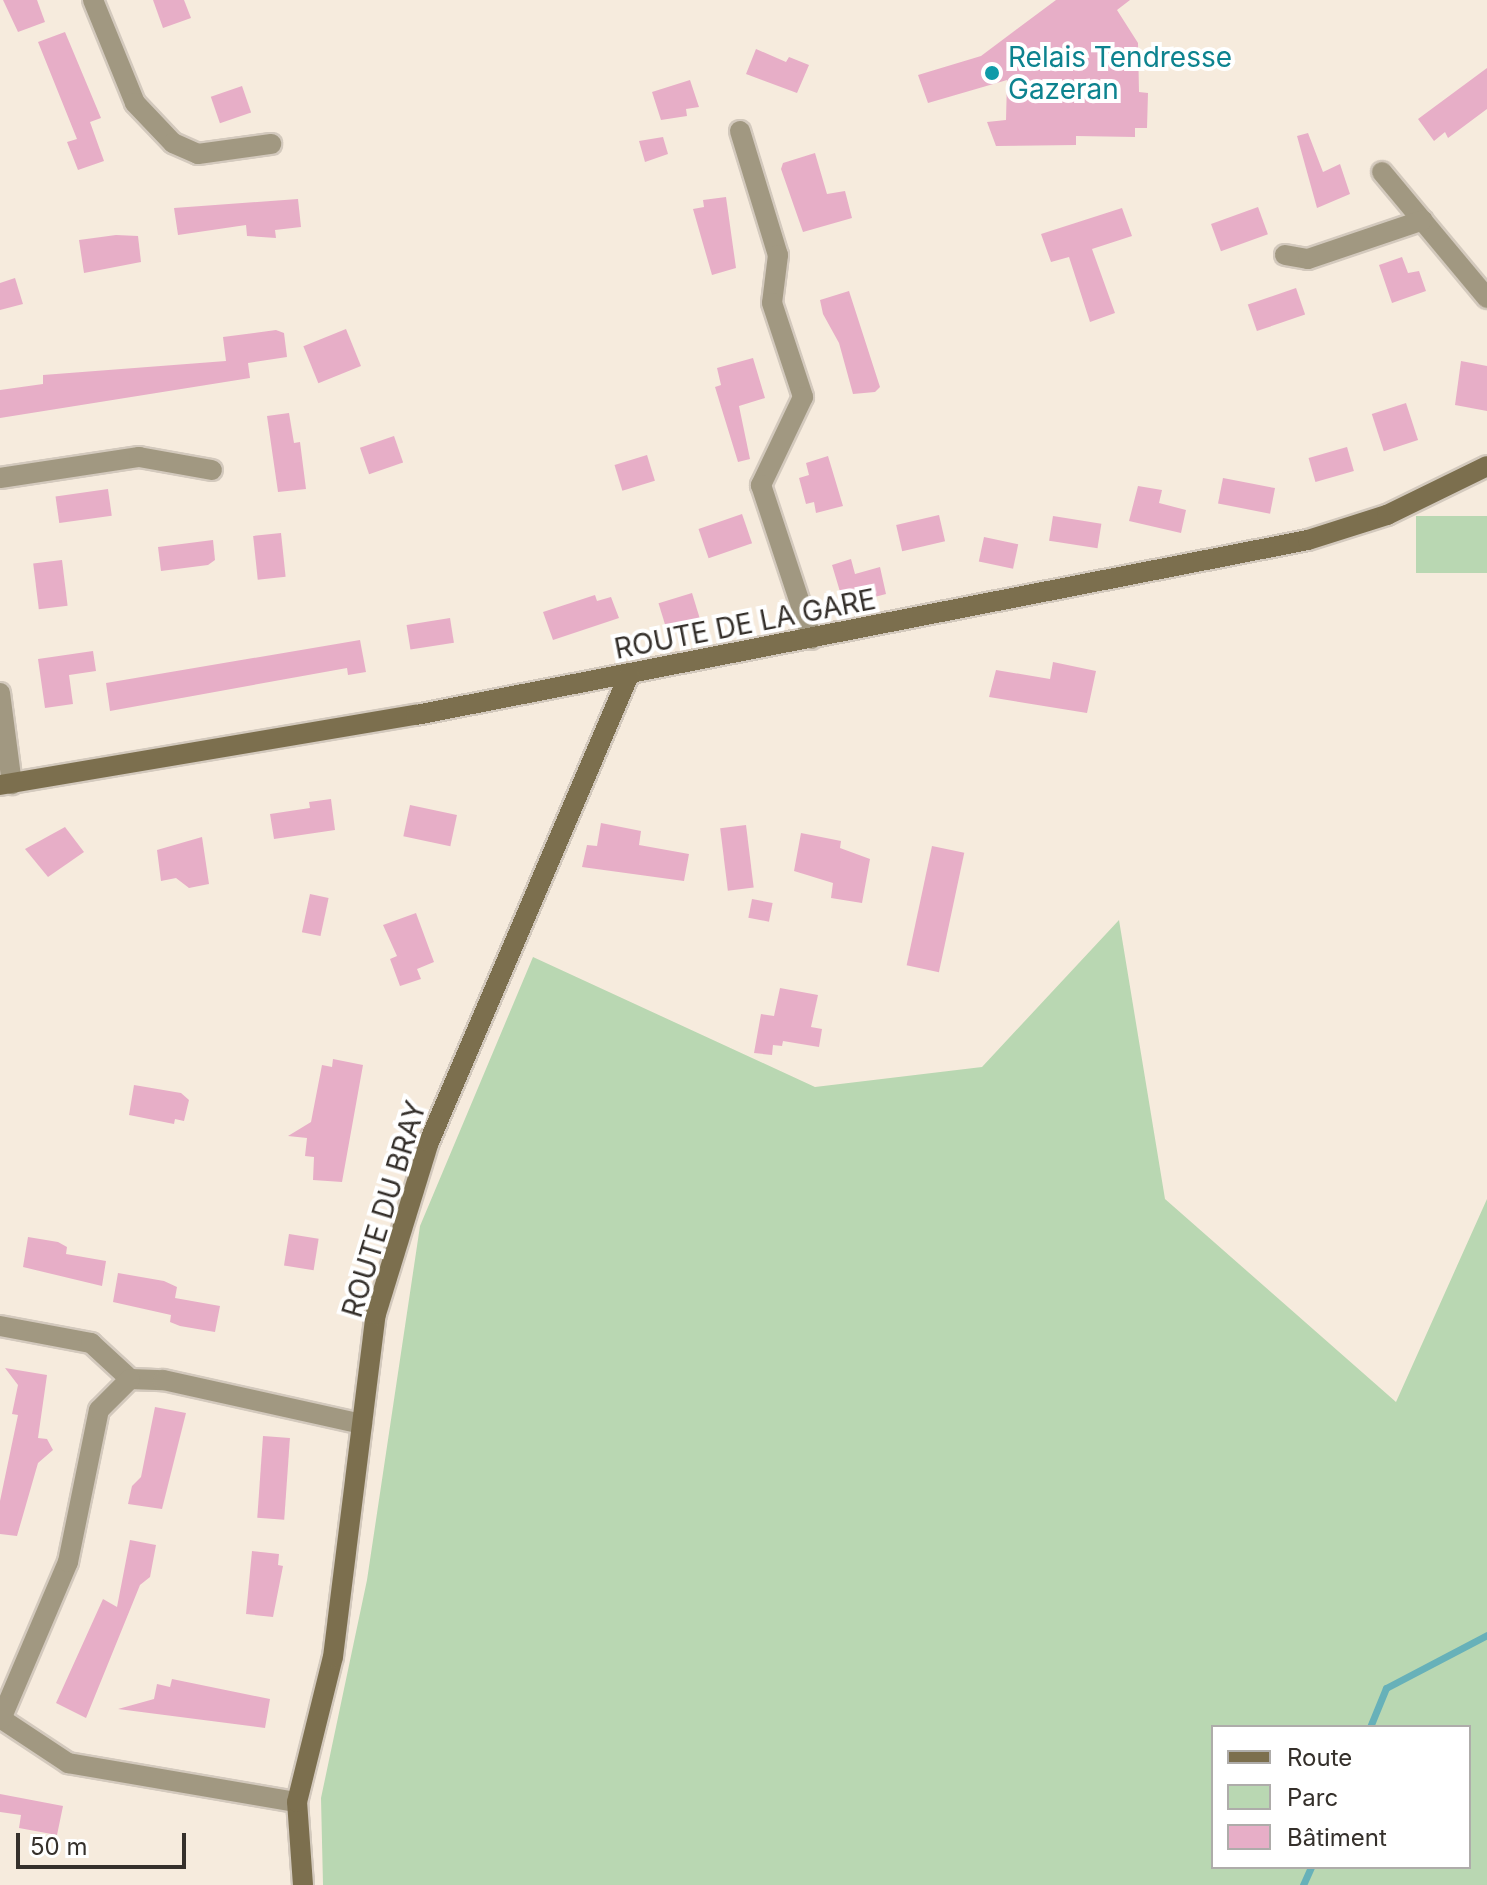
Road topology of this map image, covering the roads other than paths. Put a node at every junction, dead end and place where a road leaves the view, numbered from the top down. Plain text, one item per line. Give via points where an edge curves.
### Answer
1 (93, 0) edge
2 (740, 131) dead end
3 (271, 144) dead end
4 (1382, 172) dead end
5 (1423, 220) junction
6 (1285, 255) dead end
7 (1487, 298) edge
8 (1487, 466) edge
9 (212, 470) dead end
10 (0, 478) edge
11 (812, 639) junction
12 (629, 675) junction
13 (0, 693) edge
14 (6, 784) edge
15 (0, 1326) edge
16 (130, 1379) junction
17 (362, 1424) junction
18 (1, 1718) edge
19 (297, 1802) junction
20 (303, 1885) edge

1 - 3 street via 135,103 173,143 198,154
2 - 11 street via 778,255 772,303 803,397 761,485
4 - 5 street
5 - 6 street via 1308,259
5 - 7 street
8 - 11 street, ROUTE DE LA GARE via 1387,515 1308,540
9 - 10 street via 139,457
11 - 12 street, ROUTE DE LA GARE
12 - 14 street, ROUTE DE LA GARE via 213,753
12 - 17 street, ROUTE DU BRAY via 429,1142 376,1314
13 - 14 street
15 - 16 street via 91,1343
16 - 17 street via 163,1380
16 - 18 street via 99,1410 68,1562
17 - 19 street, ROUTE DU BRAY via 333,1657
18 - 19 street via 68,1763
19 - 20 street, ROUTE DU BRAY

